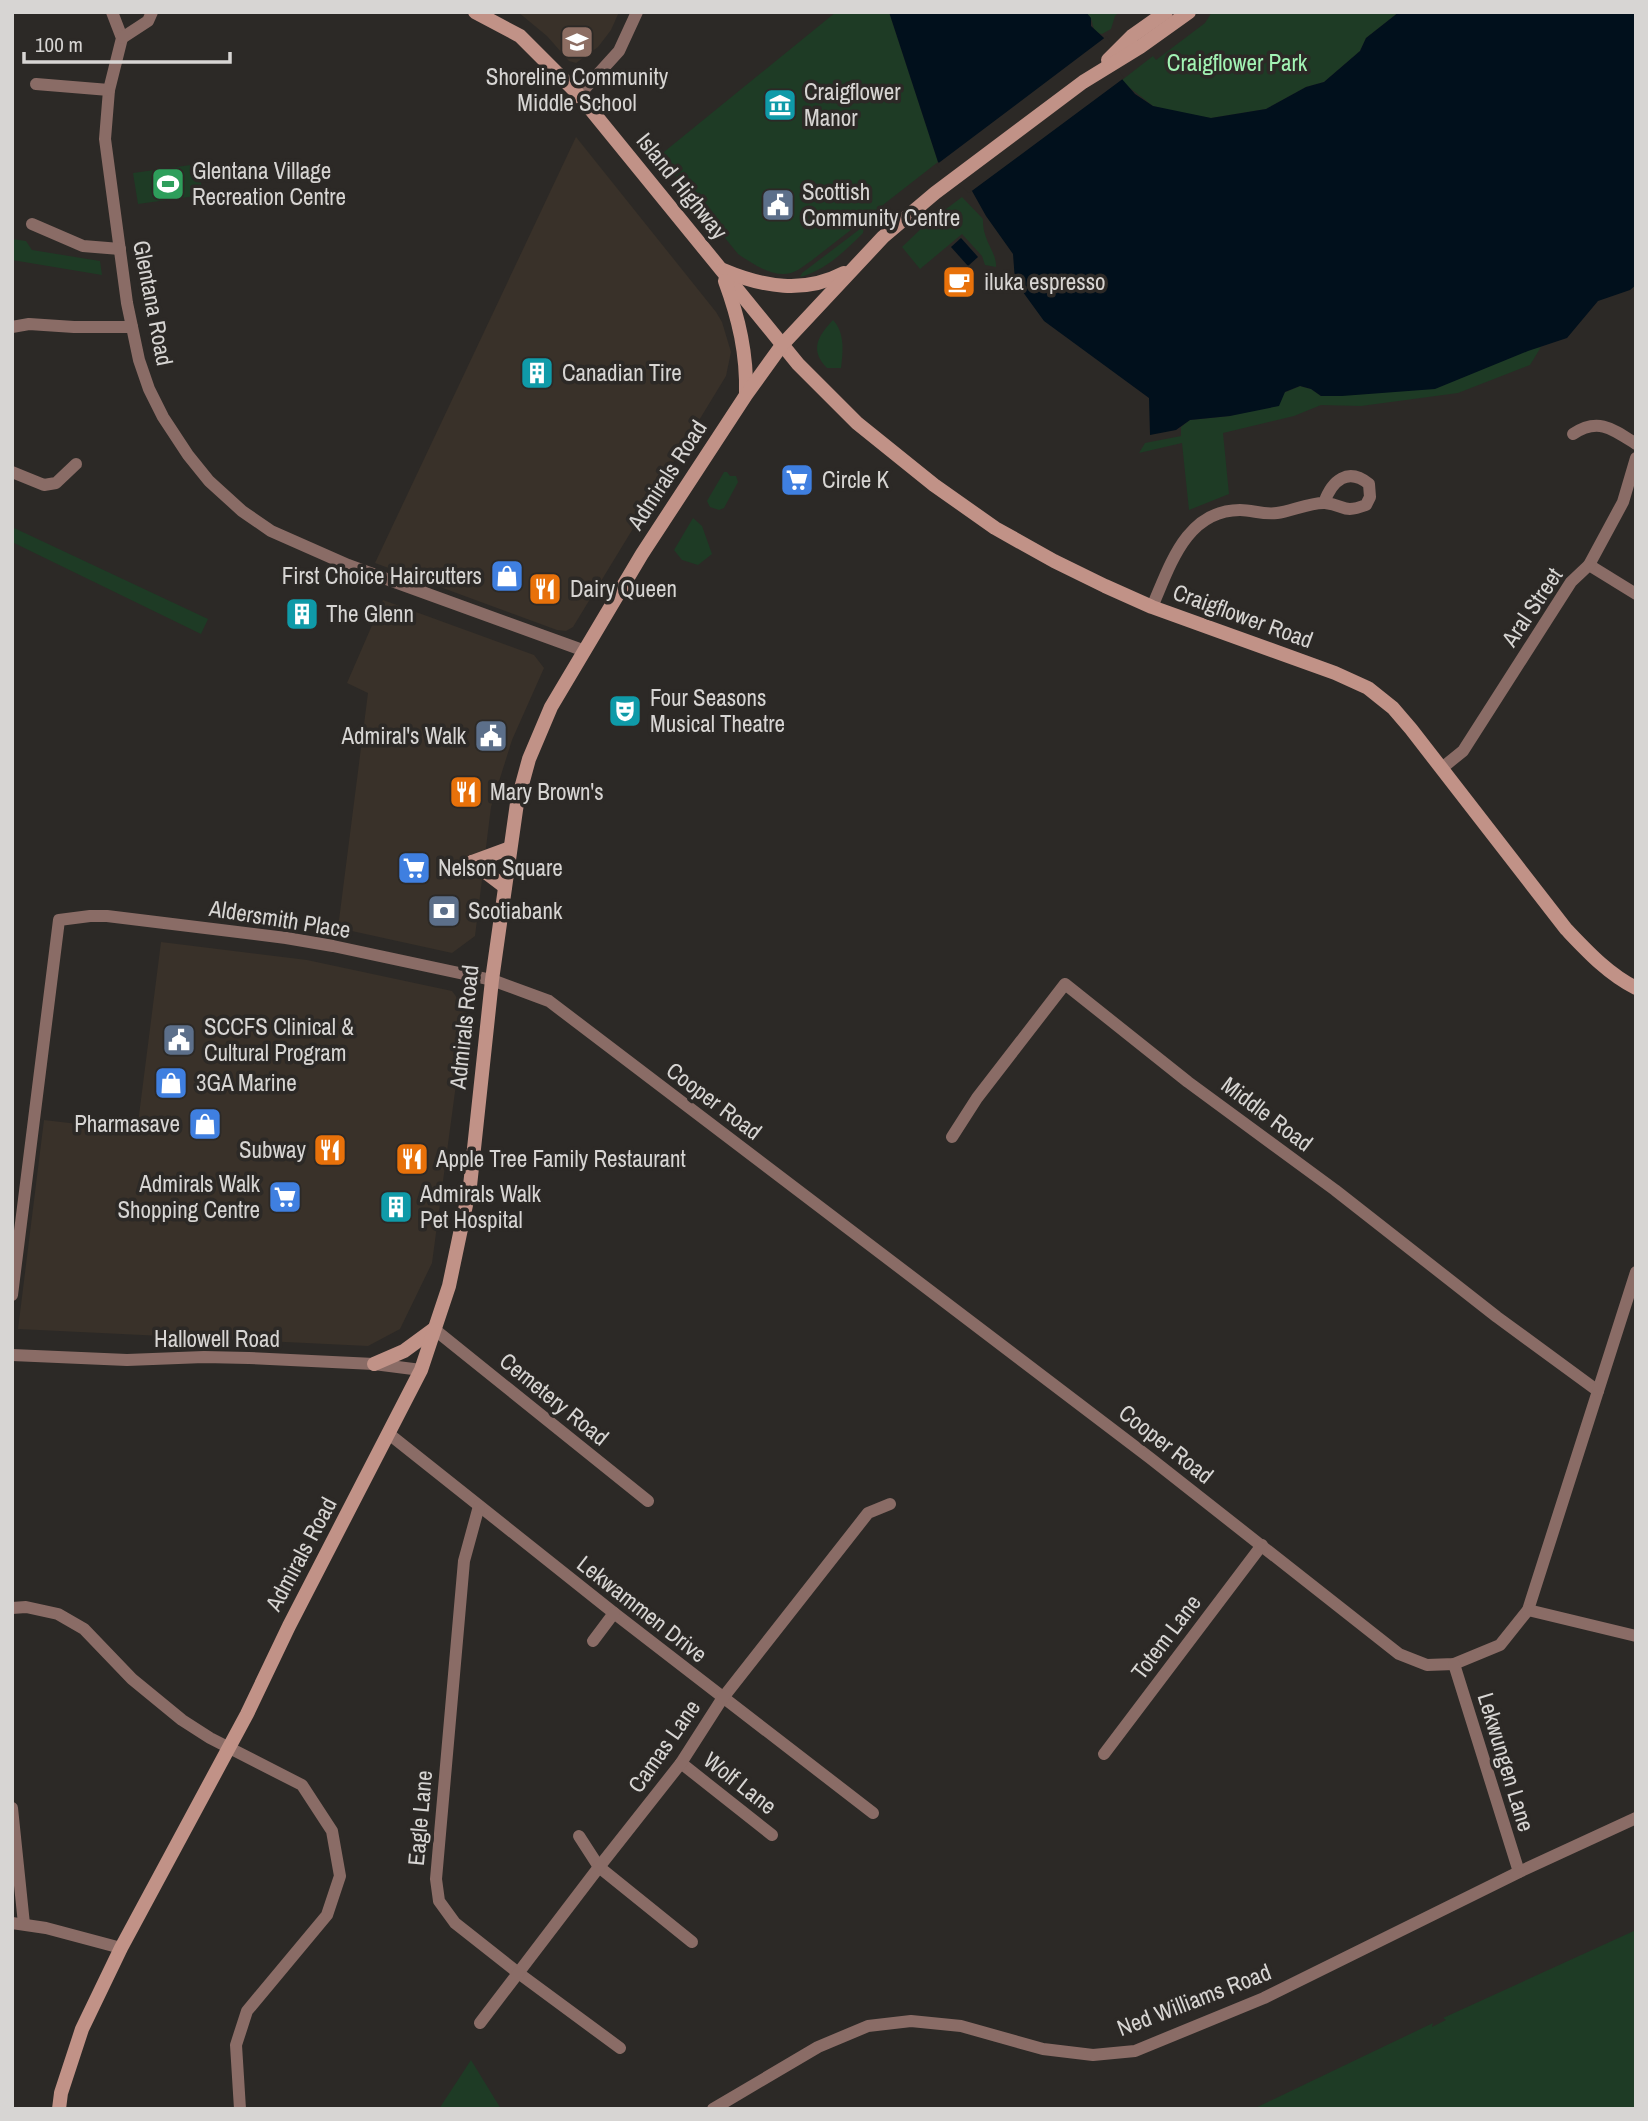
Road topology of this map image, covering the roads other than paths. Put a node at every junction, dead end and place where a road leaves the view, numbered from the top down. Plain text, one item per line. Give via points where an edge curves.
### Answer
1 (112, 12) edge
2 (152, 12) edge
3 (475, 12) edge
4 (637, 12) edge
5 (1166, 12) edge
6 (1189, 12) edge
7 (122, 38) junction
8 (1136, 41) junction
9 (36, 84) dead end
10 (109, 90) junction
11 (579, 95) junction
12 (32, 224) dead end
13 (120, 249) junction
14 (853, 269) junction
15 (721, 270) junction
16 (12, 327) edge
17 (132, 327) junction
18 (782, 345) junction
19 (746, 395) junction
20 (1573, 434) dead end
21 (1636, 444) edge
22 (1636, 458) edge
23 (76, 464) dead end
24 (12, 472) edge
25 (1324, 503) dead end
26 (1588, 565) junction
27 (1636, 594) edge
28 (1152, 607) junction
29 (584, 651) junction
30 (1443, 768) junction
31 (510, 848) junction
32 (505, 887) junction
33 (492, 980) junction
34 (1636, 988) edge
35 (952, 1137) dead end
36 (1636, 1272) edge
37 (12, 1295) edge
38 (434, 1329) junction
39 (12, 1355) edge
40 (374, 1364) junction
41 (421, 1370) junction
42 (1598, 1391) junction
43 (389, 1434) junction
44 (648, 1501) dead end
45 (890, 1504) dead end
46 (479, 1506) junction
47 (1262, 1545) junction
48 (12, 1608) edge
49 (1528, 1610) junction
50 (614, 1613) junction
51 (1636, 1636) edge
52 (593, 1641) dead end
53 (1454, 1664) junction
54 (722, 1699) junction
55 (229, 1747) junction
56 (1104, 1754) dead end
57 (681, 1763) junction
58 (12, 1808) edge
59 (873, 1813) dead end
60 (1636, 1818) edge
61 (772, 1835) dead end
62 (579, 1836) dead end
63 (599, 1867) junction
64 (1518, 1871) junction
65 (18, 1923) edge
66 (692, 1942) dead end
67 (121, 1948) junction
68 (517, 1972) junction
69 (480, 2023) dead end
70 (620, 2048) dead end
71 (59, 2109) edge
72 (240, 2109) edge
73 (713, 2109) edge

1 - 7 street
2 - 7 street via 148,21
3 - 11 main road, Island Highway via 520,36
4 - 11 street via 619,51
5 - 8 main road, Admirals Road
6 - 8 main road, Admirals Road
7 - 10 street, Glentana Road
8 - 14 main road, Admirals Road via 934,193
9 - 10 street
10 - 13 street, Glentana Road via 105,139
11 - 15 main road, Island Highway
12 - 13 street via 83,246
13 - 17 street, Glentana Road
14 - 15 main road via 834,279 788,288
14 - 18 main road, Admirals Road
15 - 18 main road, Island Highway
15 - 19 main road via 743,344
16 - 17 street
17 - 29 street, Glentana Road via 139,360 163,417 209,481 248,516 324,555
18 - 19 main road, Admirals Road
18 - 28 main road, Craigflower Road via 826,394 945,493 1054,561
19 - 29 main road, Admirals Road
20 - 21 street via 1586,426 1609,427
22 - 26 street, Aral Street via 1623,502
23 - 24 street via 56,484 44,485
25 - 28 street via 1278,513 1241,510 1206,518 1191,530 1177,552
26 - 27 street
26 - 30 street, Aral Street via 1571,582 1463,751
28 - 30 main road, Craigflower Road via 1368,688 1393,708
29 - 31 main road, Admirals Road via 551,707 529,759
30 - 34 main road, Craigflower Road via 1566,929 1591,956
31 - 32 main road, Admirals Road
31 - 32 main road via 472,862
32 - 33 main road, Admirals Road
33 - 37 street, Aldersmith Place via 286,939 107,916 60,920
33 - 38 main road, Admirals Road via 470,1186 449,1286
33 - 47 street, Cooper Road via 549,1001
35 - 42 street, Middle Road via 976,1098 1065,984
36 - 42 street, Cooper Road
38 - 40 main road via 404,1352
38 - 41 main road, Admirals Road
38 - 44 street, Cemetery Road
39 - 40 street, Hallowell Road
40 - 41 street, Hallowell Road
41 - 43 main road, Admirals Road
42 - 49 street, Cooper Road
43 - 46 street, Lekwammen Drive
43 - 55 main road, Admirals Road
45 - 54 street, Camas Lane via 868,1513
46 - 50 street, Lekwammen Drive
46 - 68 street, Eagle Lane via 464,1562 436,1879 439,1902 455,1923
47 - 53 street, Cooper Road via 1399,1654 1427,1665
47 - 56 street, Totem Lane
48 - 55 street via 58,1614 84,1629 132,1679 182,1720
49 - 51 street
49 - 53 street, Cooper Road via 1500,1645
50 - 52 street
50 - 54 street, Lekwammen Drive
53 - 64 street, Lekwungen Lane
54 - 57 street, Camas Lane
54 - 59 street, Lekwammen Drive
55 - 67 main road, Admirals Road
55 - 72 street via 302,1785 332,1830 340,1876 327,1915 247,2011 236,2045
57 - 61 street, Wolf Lane
57 - 63 street, Camas Lane
58 - 65 street
60 - 64 street, Ned Williams Road
62 - 63 street
63 - 66 street
63 - 68 street, Camas Lane
64 - 73 street, Ned Williams Road via 1264,1998 1135,2051 1093,2055 1043,2049 961,2026 911,2021 869,2026 818,2047
65 - 67 street
67 - 71 main road, Admirals Road via 82,2029
68 - 69 street, Camas Lane
68 - 70 street, Eagle Lane

